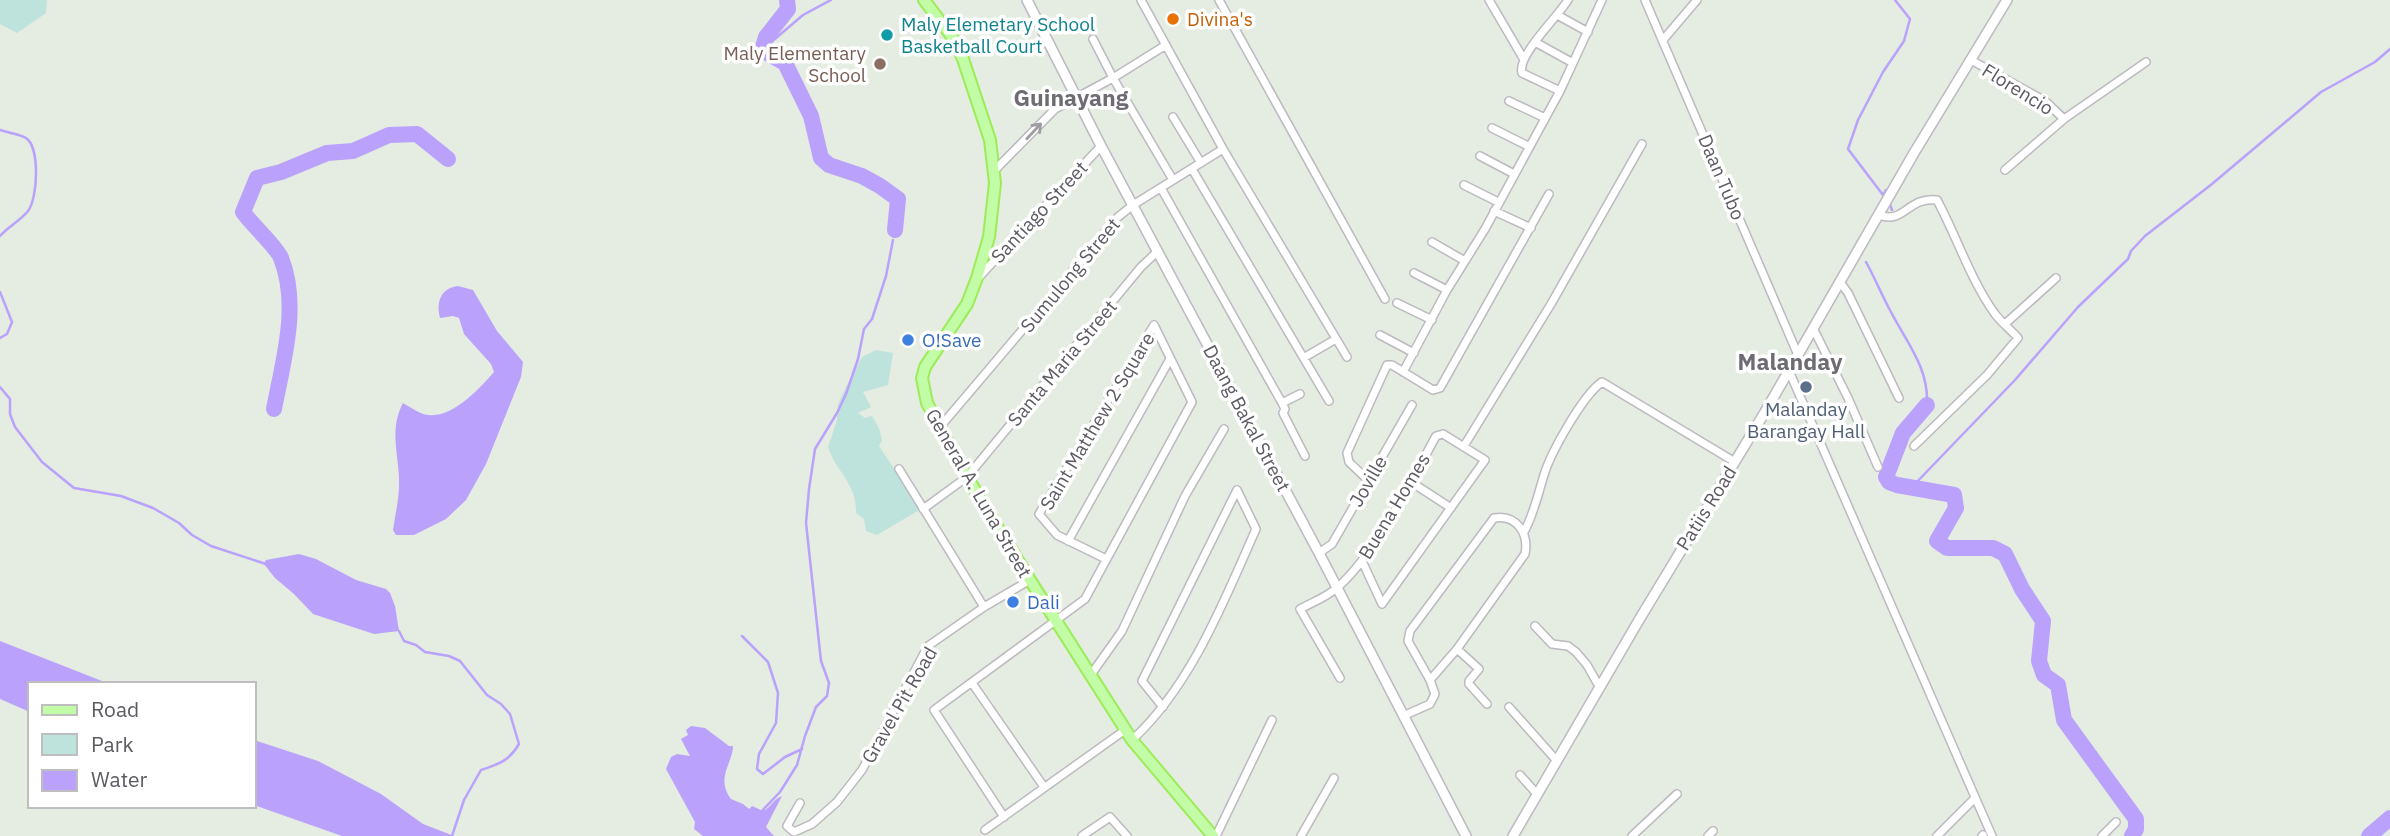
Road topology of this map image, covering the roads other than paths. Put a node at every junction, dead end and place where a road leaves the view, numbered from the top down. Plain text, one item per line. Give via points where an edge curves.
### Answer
1 (924, 0) edge
2 (1027, 0) edge
3 (1141, 0) edge
4 (1219, 0) edge
5 (1489, 0) edge
6 (1568, 0) edge
7 (1602, 0) edge
8 (1697, 0) edge
9 (1646, 1) edge
10 (2005, 1) edge
11 (1559, 16) junction
12 (1588, 32) junction
13 (1093, 39) dead end
14 (1663, 40) junction
15 (1535, 42) junction
16 (1166, 45) junction
17 (1523, 58) junction
18 (1971, 60) junction
19 (2146, 62) dead end
20 (1573, 63) junction
21 (1113, 78) junction
22 (1560, 91) junction
23 (1077, 97) junction
24 (1509, 101) dead end
25 (1173, 117) dead end
26 (1545, 118) junction
27 (2064, 119) junction
28 (1492, 128) dead end
29 (1642, 144) dead end
30 (1101, 146) junction
31 (1528, 146) junction
32 (1223, 149) junction
33 (1479, 156) dead end
34 (1201, 163) junction
35 (1192, 169) junction
36 (995, 170) junction
37 (2005, 170) dead end
38 (1514, 174) junction
39 (1173, 180) junction
40 (1464, 185) dead end
41 (1161, 188) junction
42 (1549, 194) dead end
43 (1498, 202) junction
44 (1133, 205) junction
45 (1494, 211) junction
46 (1879, 215) junction
47 (1531, 228) junction
48 (1432, 242) dead end
49 (1158, 251) junction
50 (1465, 261) junction
51 (1414, 273) dead end
52 (977, 278) junction
53 (2056, 278) dead end
54 (1840, 282) junction
55 (1447, 290) junction
56 (1385, 299) dead end
57 (1397, 303) dead end
58 (1432, 320) junction
59 (2005, 324) junction
60 (1814, 328) junction
61 (1380, 335) dead end
62 (1336, 339) junction
63 (1414, 353) junction
64 (1798, 355) junction
65 (1347, 357) dead end
66 (1305, 358) junction
67 (1170, 359) junction
68 (1788, 371) junction
69 (1403, 372) junction
70 (1300, 394) dead end
71 (1899, 398) dead end
72 (1329, 401) dead end
73 (1282, 403) junction
74 (1412, 405) dead end
75 (940, 427) junction
76 (1224, 429) dead end
77 (1464, 446) junction
78 (1914, 446) dead end
79 (1305, 456) dead end
80 (1735, 462) junction
81 (1878, 467) dead end
82 (899, 469) dead end
83 (967, 477) junction
84 (1369, 481) junction
85 (1411, 482) junction
86 (1451, 508) junction
87 (923, 509) junction
88 (1524, 532) junction
89 (1068, 541) junction
90 (1319, 552) junction
91 (1106, 559) junction
92 (1362, 561) junction
93 (1030, 580) junction
94 (1337, 588) junction
95 (984, 607) junction
96 (1055, 620) junction
97 (1535, 626) dead end
98 (1457, 649) junction
99 (1090, 676) junction
100 (1340, 678) dead end
101 (1430, 680) junction
102 (972, 683) junction
103 (1600, 688) junction
104 (1487, 704) dead end
105 (1163, 707) junction
106 (1509, 708) dead end
107 (1403, 716) junction
108 (1272, 720) dead end
109 (1125, 730) junction
110 (1132, 740) junction
111 (1557, 761) junction
112 (1520, 775) dead end
113 (1334, 778) dead end
114 (1044, 787) junction
115 (1537, 794) junction
116 (1677, 794) dead end
117 (1974, 799) junction
118 (800, 803) dead end
119 (1004, 817) junction
120 (2116, 822) dead end
121 (985, 830) dead end
122 (1082, 836) edge
123 (1128, 836) edge
124 (1215, 836) edge
125 (1301, 836) edge
126 (1466, 836) edge
127 (1513, 836) edge
128 (1632, 836) edge
129 (1937, 836) edge
130 (1992, 836) edge
131 (2102, 836) edge

1 - 36 main road, General A. Luna Street via 959,48 985,122
2 - 23 street, Daang Bakal Street
3 - 16 street
4 - 56 street
5 - 17 street
6 - 11 street
7 - 12 street
8 - 14 street
9 - 14 street, Daan Tubo
10 - 18 street, Patiis Road
11 - 12 street
11 - 15 street
12 - 20 street
13 - 21 street
14 - 64 street, Daan Tubo
15 - 17 street
15 - 20 street
16 - 21 street
16 - 32 street
17 - 22 street via 1522,73
18 - 27 street, Florencio via 2045,102
18 - 46 street, Patiis Road
19 - 27 street
20 - 22 street
21 - 23 street
21 - 39 street
22 - 26 street
23 - 30 street, Daang Bakal Street
36 -> 23 street via 1055,109
24 - 26 street
25 - 34 street
26 - 31 street
27 - 37 street
28 - 31 street
29 - 77 street
30 - 44 street, Daang Bakal Street
30 - 52 street, Santiago Street
31 - 38 street
32 - 34 street, Sumulong Street
32 - 62 street
33 - 38 street
34 - 35 street, Sumulong Street
35 - 39 street, Sumulong Street
35 - 66 street
36 - 52 main road, General A. Luna Street via 994,209
38 - 43 street
39 - 41 street, Sumulong Street
40 - 43 street
41 - 44 street, Sumulong Street
41 - 73 street
42 - 47 street
43 - 45 street
44 - 49 street, Daang Bakal Street
44 - 75 street, Sumulong Street
45 - 47 street
45 - 50 street
46 - 54 street, Patiis Road
46 - 59 street via 1895,217 1920,200 1937,200 1989,304
47 - 69 street via 1440,388 1433,390
48 - 50 street
49 - 83 street, Santa Maria Street
49 - 90 street, Daang Bakal Street
50 - 55 street
51 - 55 street
52 - 75 main road, General A. Luna Street via 967,304 935,350 922,379 926,403
53 - 59 street
54 - 60 street, Patiis Road
54 - 71 street
55 - 58 street
57 - 58 street
58 - 63 street
59 - 78 street via 2018,338 2014,345
60 - 64 street, Patiis Road
60 - 81 street
61 - 63 street
62 - 65 street
62 - 66 street
63 - 69 street
64 - 68 street, Patiis Road
66 - 72 street
67 - 89 street, Saint Matthew 2 Square
67 - 89 street, Saint Matthew 2 Square via 1154,326 1039,514
67 - 91 street, Saint Matthew 2 Square via 1192,402
68 - 80 street, Patiis Road
68 - 117 street
69 - 84 street via 1387,366 1348,448 1349,461
70 - 73 street
73 - 79 street
74 - 84 street, Joville
75 - 83 main road, General A. Luna Street
76 - 99 street via 1185,496 1122,631
77 - 85 street, Buena Homes via 1439,433
77 - 86 street, Buena Homes via 1485,463
80 - 88 street via 1602,382 1557,447
80 - 103 street, Patiis Road
82 - 87 street
83 - 87 street, Santa Maria Street
83 - 93 main road, General A. Luna Street
84 - 90 street, Joville via 1332,544
85 - 86 street
85 - 92 street, Buena Homes
86 - 92 street via 1382,604
87 - 95 street
88 - 98 street via 1528,541 1525,554
88 - 101 street via 1512,520 1494,518 1413,626 1408,641
89 - 91 street, Saint Matthew 2 Square
90 - 94 street, Daang Bakal Street
91 - 96 street, Saint Matthew 2 Square via 1084,599
92 - 94 street, Buena Homes
93 - 95 street, Gravel Pit Road
93 - 96 main road, General A. Luna Street
94 - 100 street, Buena Homes via 1300,609
94 - 107 street, Daang Bakal Street
95 - 118 street, Gravel Pit Road via 928,646 862,770 837,802 796,832 788,829 788,824
96 - 99 main road, General A. Luna Street
96 - 102 street, Saint Matthew 2 Square
97 - 103 street via 1552,644 1568,646 1576,653
98 - 101 street
98 - 104 street via 1479,669 1469,684
99 - 109 main road, General A. Luna Street
101 - 107 street via 1435,694 1430,704
102 - 114 street
102 - 119 street, Saint Matthew 2 Square via 934,710
103 - 111 street, Patiis Road
105 - 105 street via 1213,625 1256,529 1237,490 1142,681
105 - 110 street
106 - 111 street
107 - 126 street, Daang Bakal Street
108 - 124 street
109 - 110 main road, General A. Luna Street
109 - 114 street
110 - 124 main road, General A. Luna Street
111 - 115 street, Patiis Road
112 - 115 street
113 - 125 street
114 - 119 street
115 - 127 street, Patiis Road
116 - 128 street
117 - 129 street
117 - 130 street
119 - 121 street
120 - 131 street
122 - 123 street via 1110,817

